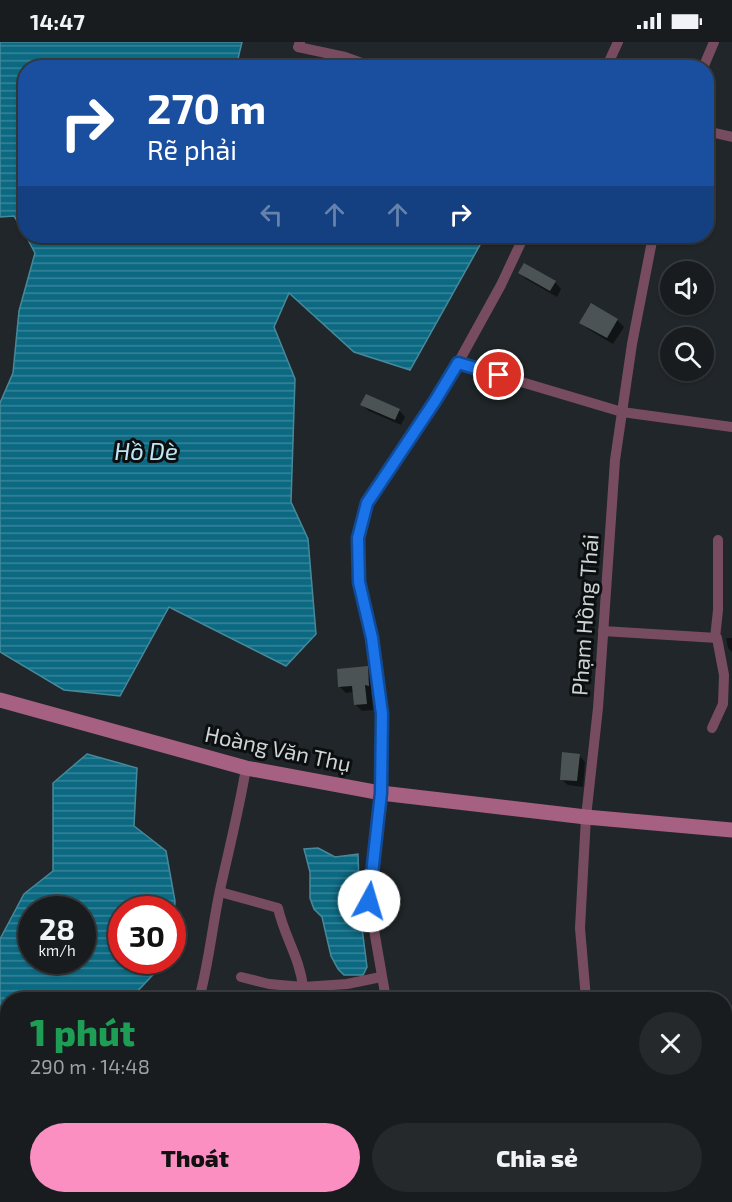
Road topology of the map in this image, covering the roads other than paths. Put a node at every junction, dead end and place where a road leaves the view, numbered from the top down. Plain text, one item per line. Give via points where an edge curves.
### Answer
1 (300, 42) edge
2 (618, 42) edge
3 (714, 42) edge
4 (353, 60) edge
5 (610, 60) edge
6 (706, 60) edge
7 (714, 133) edge
8 (732, 137) edge
9 (521, 243) edge
10 (652, 243) edge
11 (458, 363) junction
12 (622, 412) junction
13 (732, 427) edge
14 (718, 540) dead end
15 (603, 631) junction
16 (716, 638) junction
17 (0, 700) edge
18 (712, 728) dead end
19 (246, 768) junction
20 (381, 793) junction
21 (586, 817) junction
22 (732, 830) edge
23 (220, 892) junction
24 (241, 977) dead end
25 (381, 978) junction
26 (303, 987) junction
27 (201, 992) edge
28 (384, 992) edge
29 (585, 992) edge

1 - 4 street via 298,47
2 - 5 street
3 - 6 street
7 - 8 street
9 - 11 street
10 - 12 street, Phạm Hồng Thái
11 - 12 street
11 - 20 street via 367,503 358,538 359,582 372,638 382,714
12 - 13 street
12 - 15 street, Phạm Hồng Thái
14 - 16 street
15 - 16 street
15 - 21 street, Phạm Hồng Thái
16 - 18 street via 724,675 723,704
17 - 19 main road, Hoàng Văn Thụ
19 - 20 main road, Hoàng Văn Thụ
19 - 23 street
20 - 21 main road, Hoàng Văn Thụ
20 - 25 street via 369,901
21 - 22 main road, Hoàng Văn Thụ
21 - 29 street, Phạm Hồng Thái via 580,928
23 - 26 street via 278,908 282,927 302,970
23 - 27 street
24 - 26 street
25 - 26 street
25 - 28 street

